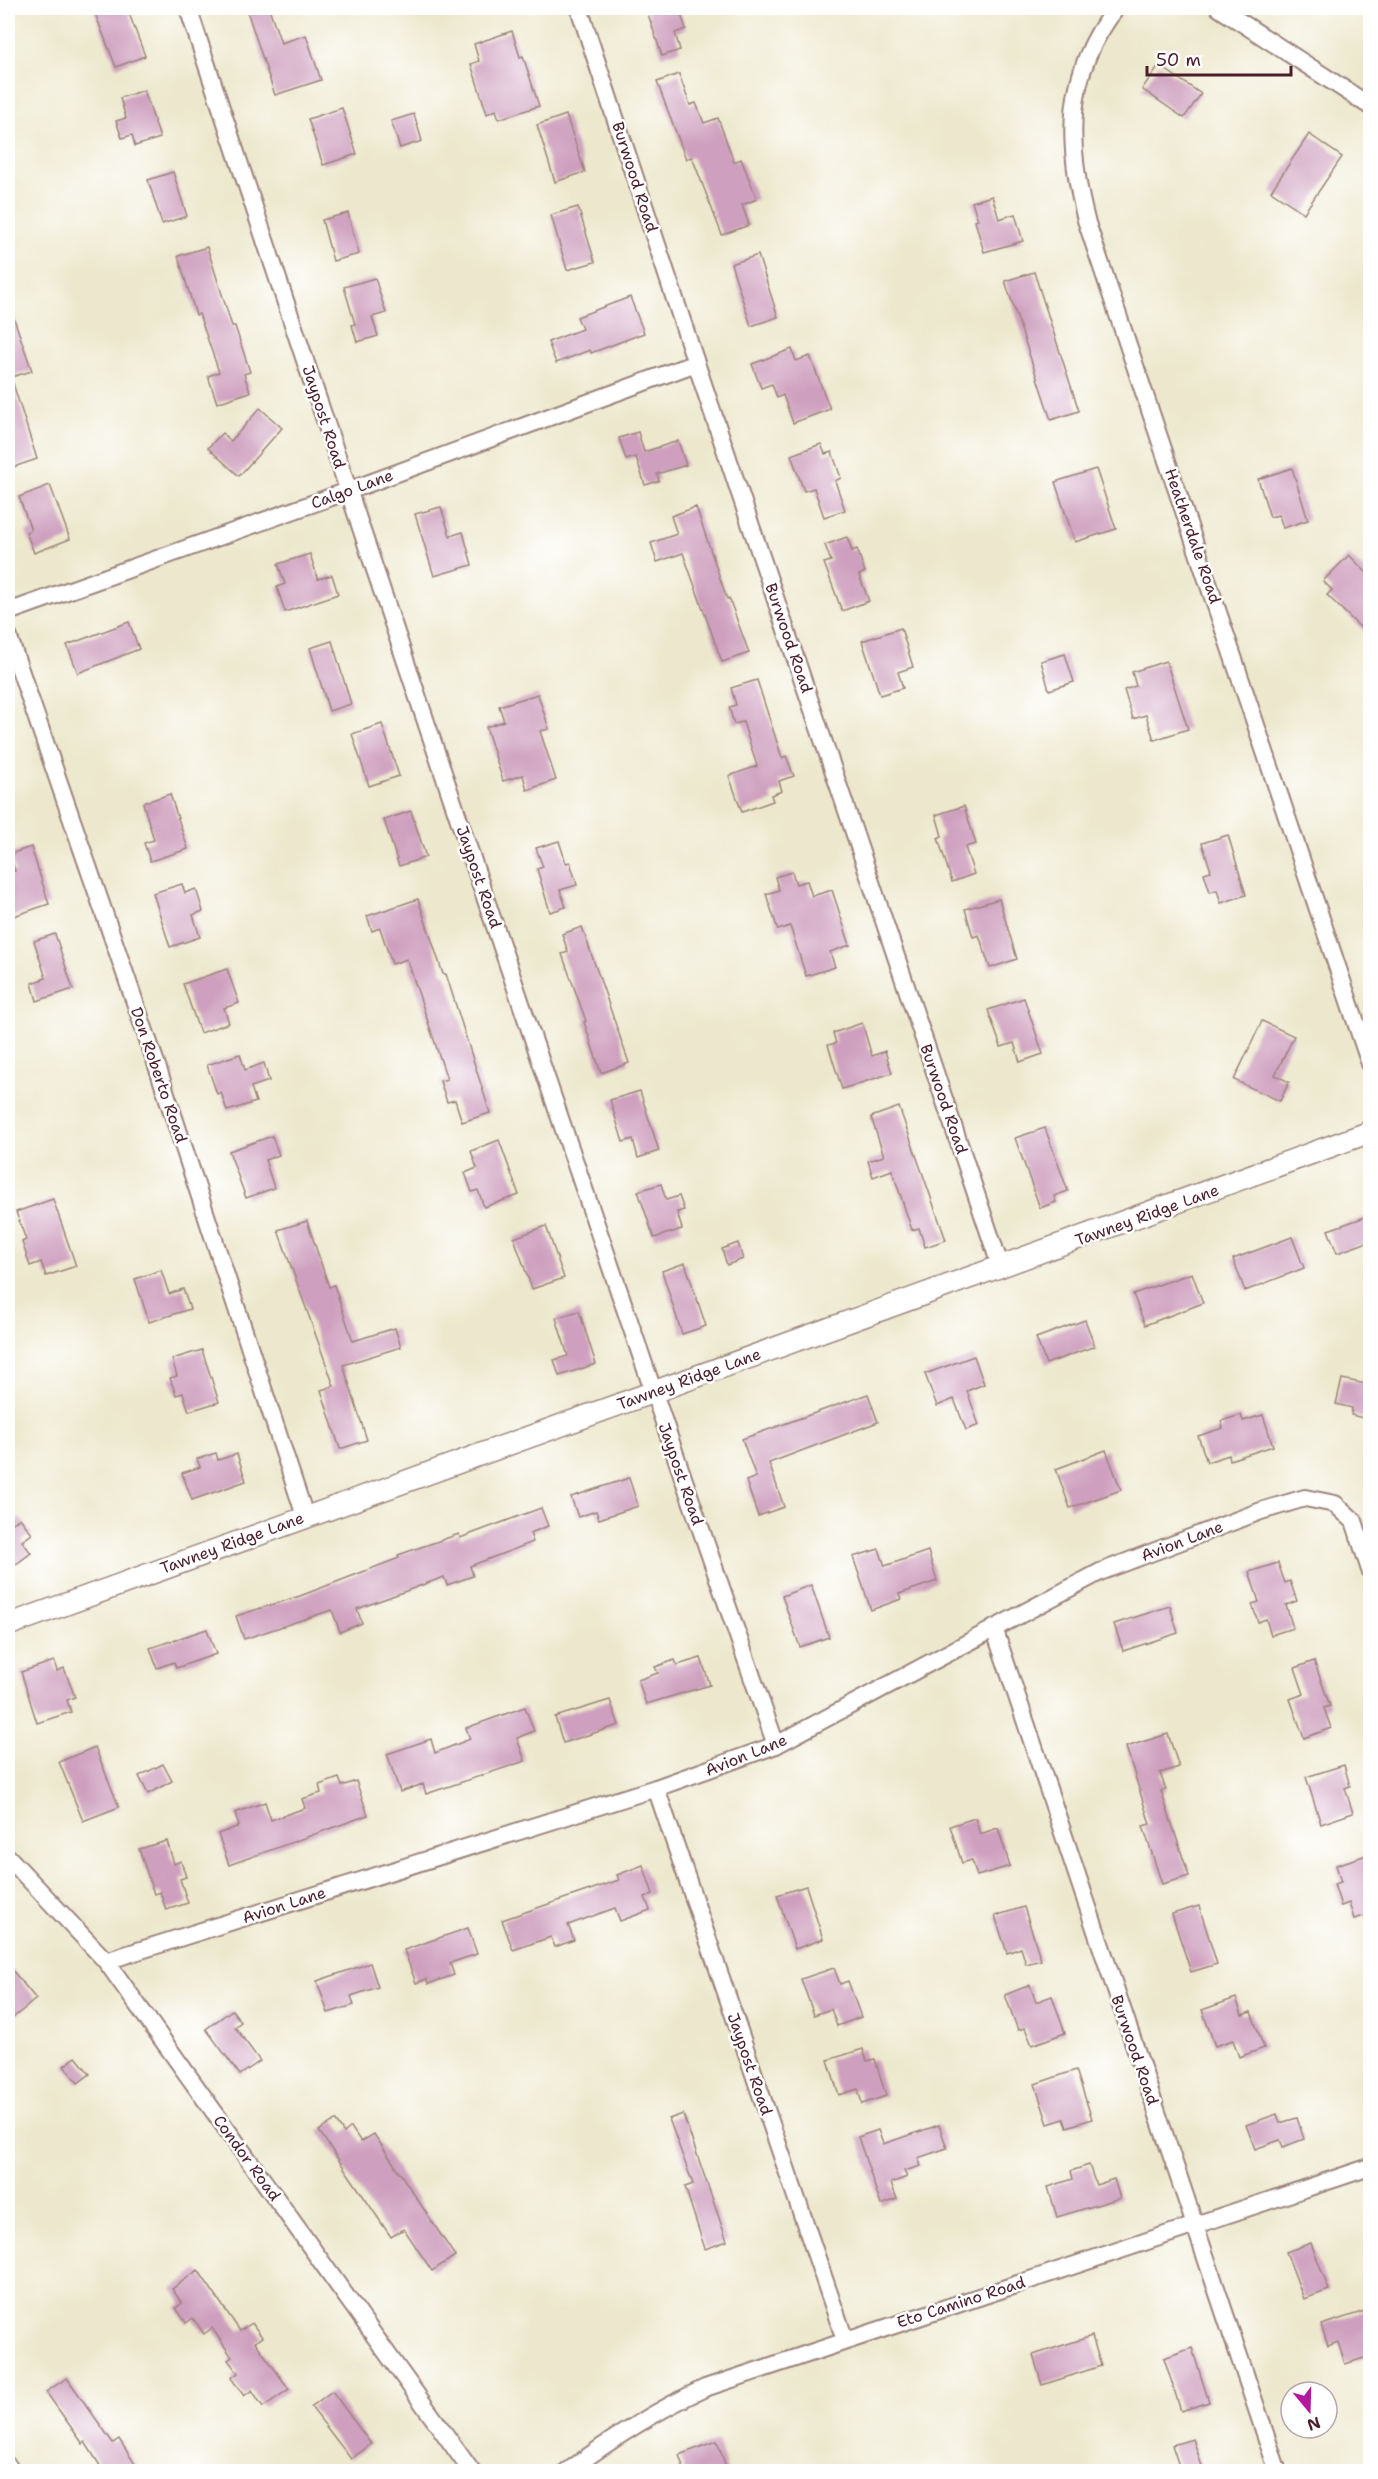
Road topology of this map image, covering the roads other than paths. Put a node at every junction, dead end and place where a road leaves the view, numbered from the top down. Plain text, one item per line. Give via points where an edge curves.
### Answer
1 (188, 8) edge
2 (579, 8) edge
3 (1116, 8) edge
4 (1219, 8) edge
5 (1371, 106) edge
6 (696, 363) junction
7 (348, 491) junction
8 (8, 612) edge
9 (8, 635) edge
10 (1371, 1064) edge
11 (1371, 1132) edge
12 (1001, 1268) junction
13 (652, 1392) junction
14 (305, 1516) junction
15 (1371, 1570) edge
16 (8, 1625) edge
17 (994, 1628) junction
18 (776, 1745) junction
19 (656, 1788) junction
20 (8, 1857) edge
21 (106, 1961) junction
22 (1371, 2167) edge
23 (1194, 2226) junction
24 (844, 2340) junction
25 (8, 2466) edge
26 (12, 2472) edge
27 (472, 2472) edge
28 (567, 2472) edge
29 (1278, 2472) edge

1 - 7 street, Jaypost Road
2 - 6 street, Burwood Road
3 - 10 street, Heatherdale Road via 1087,57 1075,93 1076,182
4 - 5 street
6 - 7 street, Calgo Lane
6 - 12 street, Burwood Road
7 - 8 street, Calgo Lane
7 - 13 street, Jaypost Road
9 - 14 street, Don Roberto Road via 158,1070
11 - 12 street, Tawney Ridge Lane
12 - 13 street, Tawney Ridge Lane
13 - 14 street, Tawney Ridge Lane
13 - 18 street, Jaypost Road
14 - 16 street, Tawney Ridge Lane
15 - 17 street, Avion Lane via 1354,1521 1335,1504 1305,1498 1100,1572
17 - 18 street, Avion Lane
17 - 23 street, Burwood Road
18 - 19 street, Avion Lane
19 - 21 street, Avion Lane
19 - 24 street, Jaypost Road
20 - 21 street, Condor Road
21 - 27 street, Condor Road
22 - 23 street, Eto Camino Road
23 - 24 street, Eto Camino Road
23 - 29 street, Burwood Road
24 - 28 street, Eto Camino Road via 705,2388 651,2414
25 - 26 street

